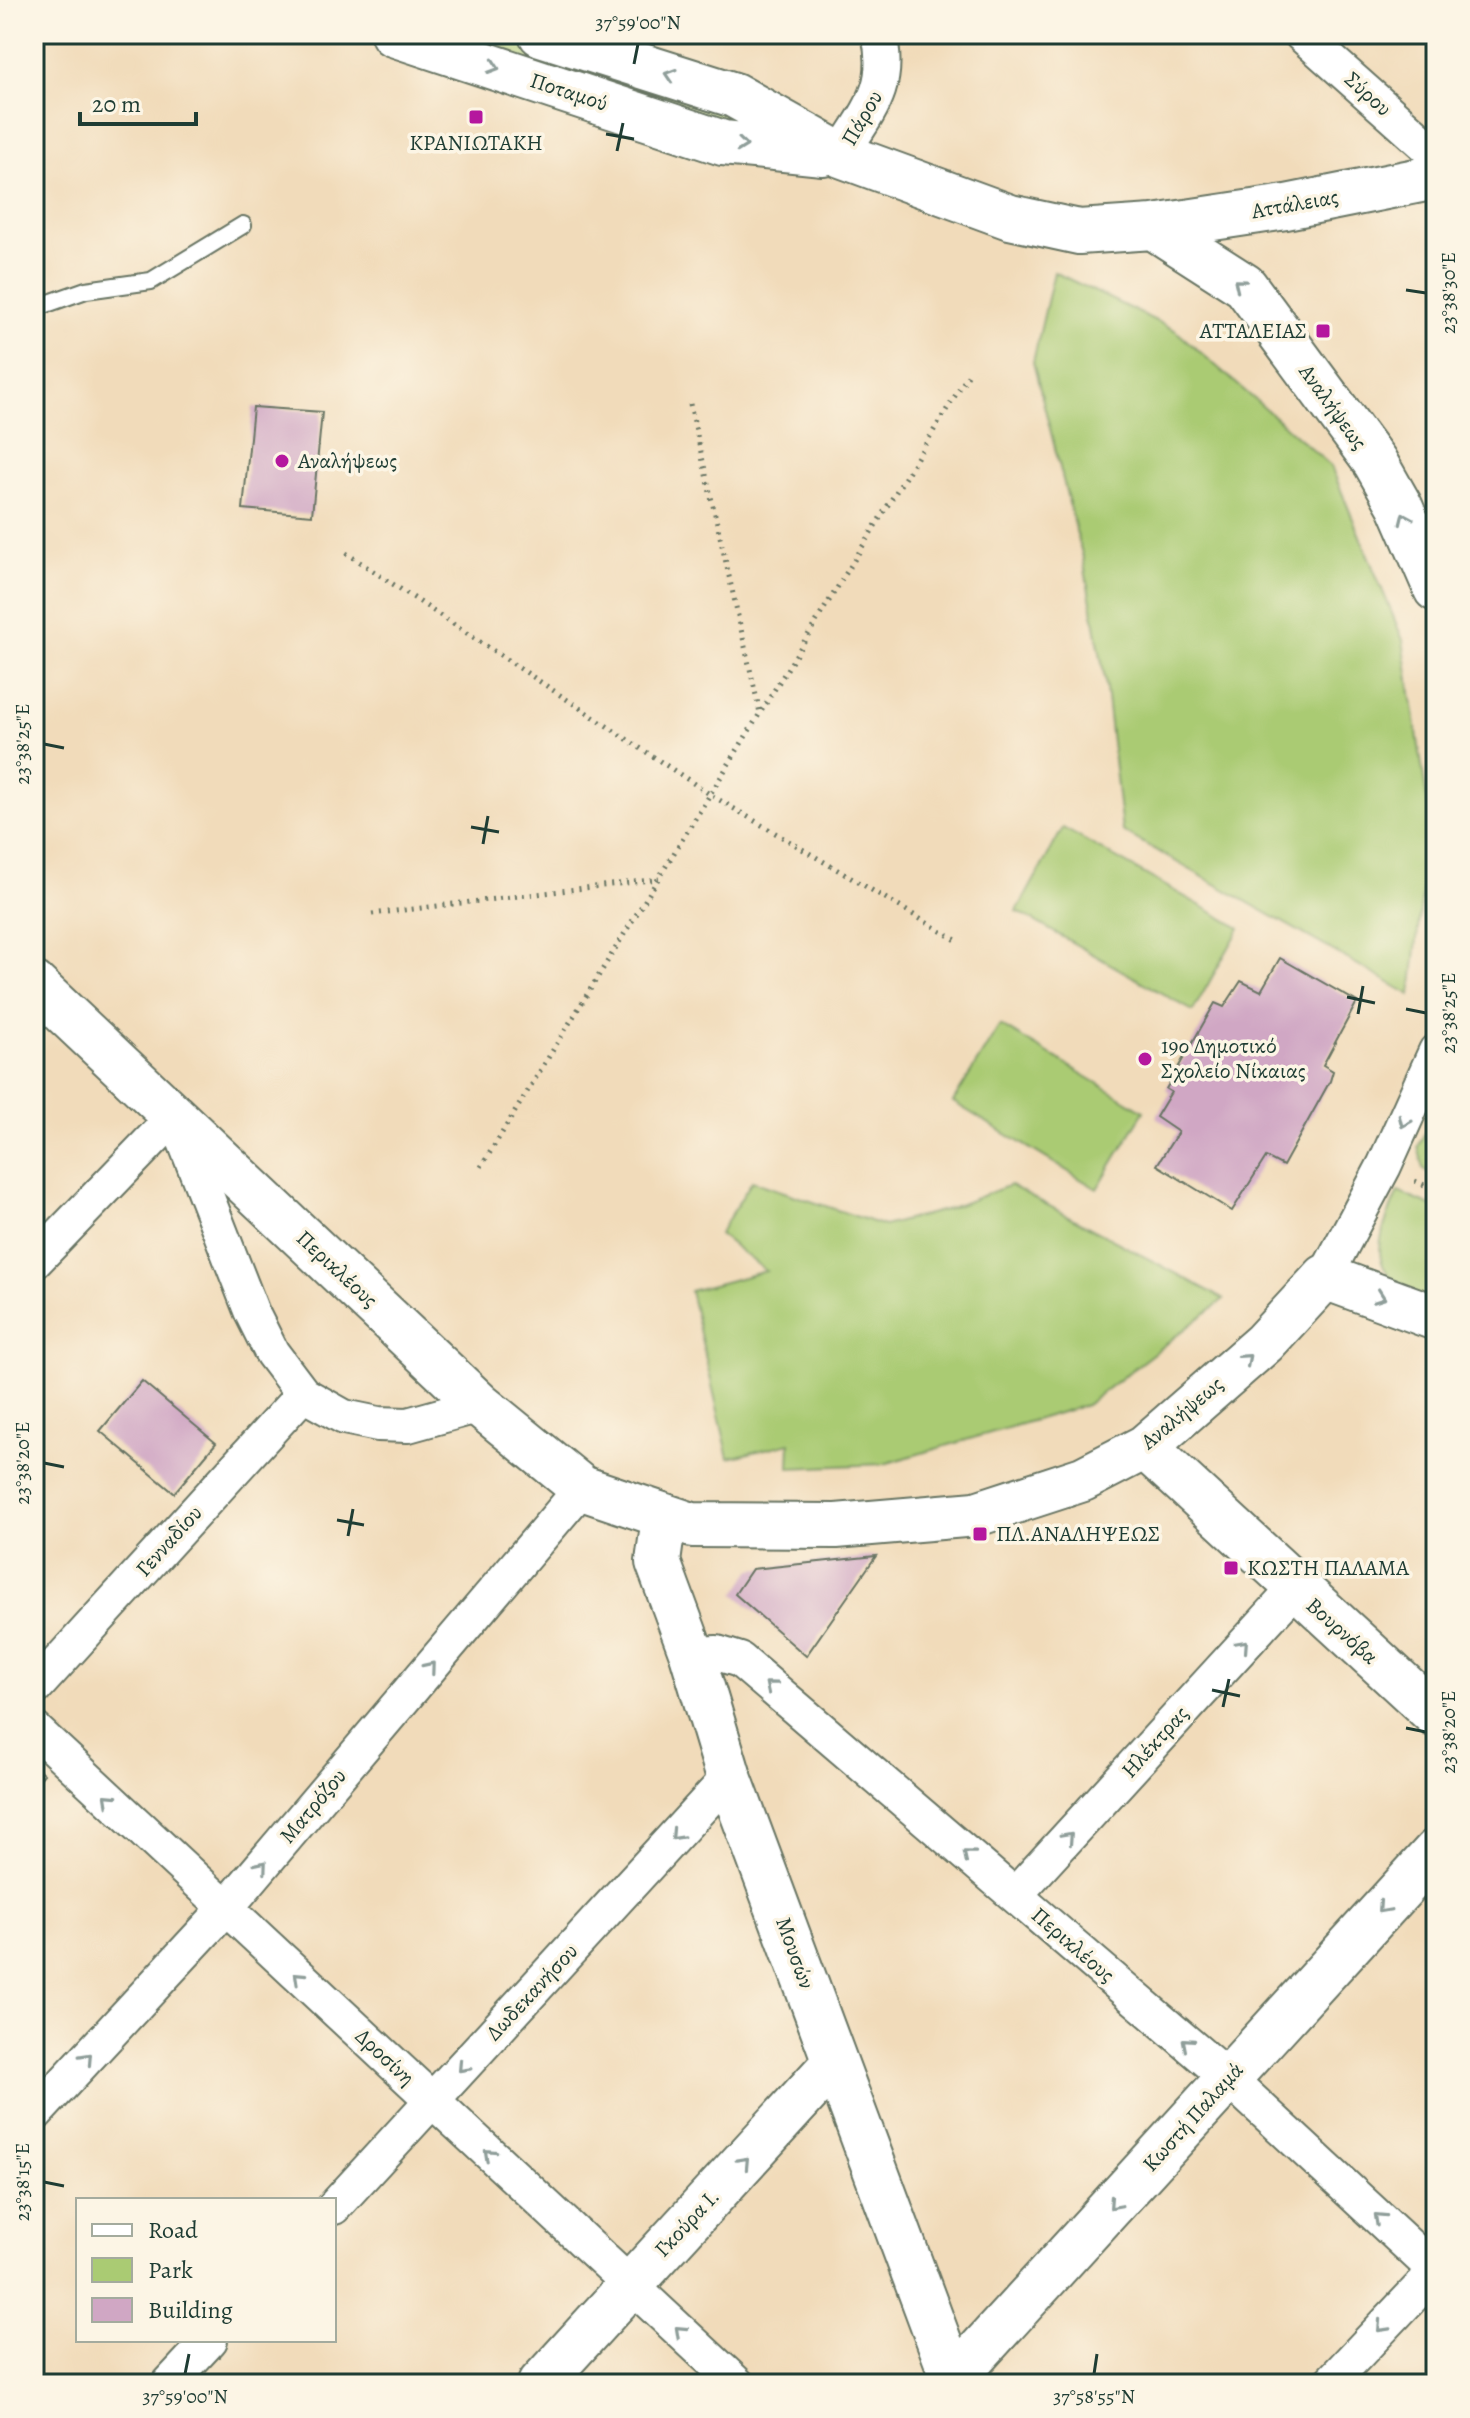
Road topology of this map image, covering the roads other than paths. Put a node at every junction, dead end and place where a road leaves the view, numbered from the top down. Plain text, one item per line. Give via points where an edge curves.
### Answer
1 (393, 34) edge
2 (541, 34) edge
3 (879, 34) edge
4 (1301, 34) edge
5 (1436, 154) edge
6 (841, 155) junction
7 (1436, 177) edge
8 (243, 225) dead end
9 (1153, 227) junction
10 (34, 288) edge
11 (38, 307) junction
12 (34, 364) edge
13 (1436, 589) edge
14 (34, 984) edge
15 (1436, 1051) edge
16 (175, 1116) junction
17 (34, 1262) edge
18 (1325, 1277) junction
19 (1436, 1318) edge
20 (303, 1394) junction
21 (480, 1405) junction
22 (1145, 1447) junction
23 (582, 1488) junction
24 (664, 1518) junction
25 (1295, 1589) junction
26 (692, 1654) junction
27 (34, 1689) edge
28 (1436, 1715) edge
29 (34, 1729) edge
30 (729, 1777) junction
31 (1436, 1851) edge
32 (1015, 1895) junction
33 (226, 1908) junction
34 (835, 2062) junction
35 (1228, 2078) junction
36 (432, 2101) junction
37 (34, 2115) edge
38 (336, 2205) edge
39 (1436, 2271) edge
40 (630, 2285) junction
41 (208, 2342) edge
42 (952, 2382) edge
43 (169, 2384) edge
44 (540, 2384) edge
45 (737, 2384) edge
46 (1329, 2384) edge

1 -> 6 street, Ποταμού via 723,143
6 -> 2 street, Ποταμού via 734,95
3 - 6 street, Πάρου via 885,61 882,85
4 - 5 street, Σύρου
6 - 9 street, Ποταμού via 1044,226 1102,232
7 - 9 street, Αττάλειας
8 - 11 lane via 151,281 86,290
13 -> 9 street, Αναλήψεως via 1375,462 1245,286
10 - 11 lane
11 - 12 lane
14 - 16 street, Περικλέους
15 -> 18 street, Αναλήψεως via 1384,1166
16 - 17 street
16 - 20 street via 252,1313 272,1353
16 - 21 street, Περικλέους
18 -> 19 street
22 -> 18 street, Αναλήψεως via 1264,1343
20 - 21 street via 344,1417 378,1424 408,1425
20 - 27 street, Γενναδίου
21 - 23 street, Περικλέους
22 - 24 street, Αναλήψεως via 1083,1479 976,1514 836,1526 692,1525
22 - 25 street, Βουρνόβα
23 - 24 street, Περικλέους
33 -> 23 street, Ματρόζου
24 - 26 street, Μουσών via 658,1562
25 - 28 street, Βουρνόβα
32 -> 25 street, Ηλέκτρας
26 - 30 street, Μουσών
32 -> 26 street, Περικλέους via 740,1660 717,1653
33 -> 29 street, Δροσίνη
30 - 34 street, Μουσών
30 -> 36 street, Δωδεκανήσου
31 -> 35 street, Κωστή Παλαμά
35 -> 32 street, Περικλέους
36 -> 33 street, Δροσίνη
37 -> 33 street, Ματρόζου
40 -> 34 street, Γκούρα Ι.
34 - 42 street, Μουσών
39 -> 35 street, Περικλέους
35 -> 42 street, Κωστή Παλαμά
36 - 38 street, Δωδεκανήσου
40 -> 36 street, Δροσίνη
39 -> 46 street
40 - 44 street, Γκούρα Ι.
45 -> 40 street, Δροσίνη
41 - 43 street

